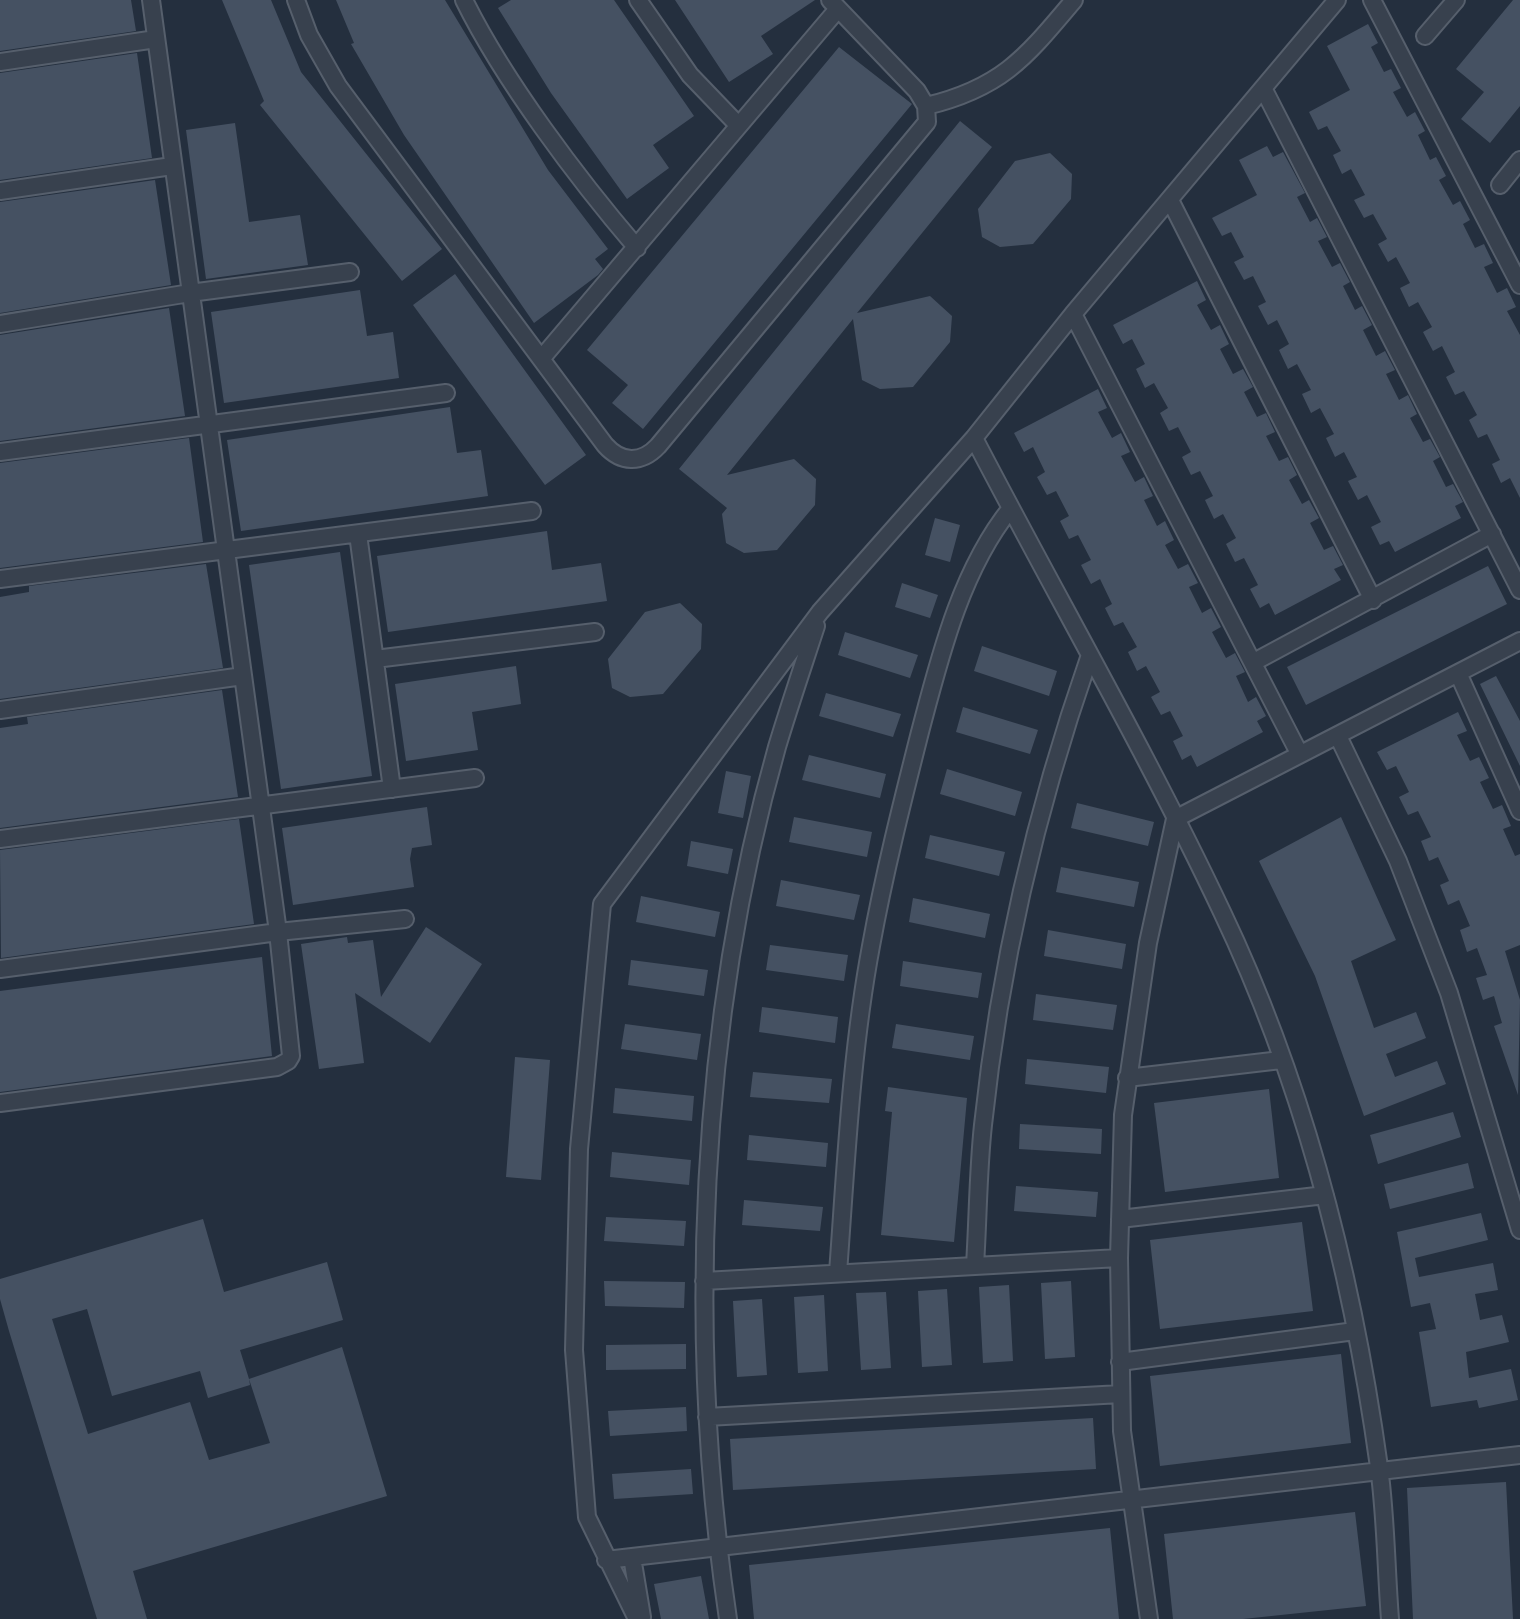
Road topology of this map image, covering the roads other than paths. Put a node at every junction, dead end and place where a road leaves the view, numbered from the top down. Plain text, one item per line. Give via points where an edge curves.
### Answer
1 (151, 0) edge
2 (296, 0) edge
3 (464, 0) edge
4 (638, 0) edge
5 (1074, 0) edge
6 (1337, 0) edge
7 (1372, 0) edge
8 (1456, 0) edge
9 (834, 5) edge
10 (1425, 36) dead end
11 (156, 39) junction
12 (0, 62) edge
13 (1263, 88) junction
14 (926, 106) junction
15 (738, 125) junction
16 (1520, 160) edge
17 (172, 166) junction
18 (1500, 185) dead end
19 (0, 191) edge
20 (1170, 200) junction
21 (637, 248) junction
22 (350, 272) dead end
23 (1520, 285) edge
24 (190, 293) junction
25 (1073, 314) junction
26 (0, 324) edge
27 (541, 359) junction
28 (446, 393) dead end
29 (208, 423) junction
30 (974, 438) junction
31 (0, 452) edge
32 (1011, 508) junction
33 (532, 511) dead end
34 (358, 534) junction
35 (1492, 534) junction
36 (225, 549) junction
37 (0, 579) edge
38 (1520, 590) edge
39 (1373, 600) junction
40 (820, 612) junction
41 (595, 632) dead end
42 (1520, 641) edge
43 (1089, 658) junction
44 (375, 659) junction
45 (1254, 662) junction
46 (1458, 673) junction
47 (243, 676) junction
48 (0, 710) edge
49 (1338, 736) junction
50 (1299, 753) junction
51 (475, 778) dead end
52 (392, 789) junction
53 (259, 804) junction
54 (1519, 805) edge
55 (1175, 819) junction
56 (0, 839) edge
57 (405, 919) dead end
58 (278, 932) junction
59 (0, 969) edge
60 (1281, 1060) junction
61 (1127, 1078) junction
62 (0, 1103) edge
63 (1325, 1195) junction
64 (1120, 1219) junction
65 (1520, 1230) edge
66 (1119, 1258) junction
67 (975, 1265) junction
68 (838, 1273) junction
69 (704, 1281) junction
70 (1355, 1331) junction
71 (1120, 1362) junction
72 (1121, 1394) junction
73 (707, 1417) junction
74 (1520, 1455) edge
75 (1379, 1468) junction
76 (1130, 1497) junction
77 (718, 1547) junction
78 (632, 1557) junction
79 (606, 1560) junction
80 (640, 1619) edge
81 (728, 1619) edge
82 (1149, 1619) edge
83 (1390, 1619) edge

1 - 11 street
2 - 27 street via 338,86
3 - 21 street via 519,89
4 - 15 street via 690,75
5 - 14 street via 1009,71 969,93
6 - 13 street
7 - 23 street
8 - 10 street
9 - 14 street
9 - 15 street
11 - 12 street
11 - 17 street
13 - 20 street
13 - 35 street
14 - 27 street via 927,122 919,135 652,452 632,460 612,453
15 - 21 street
16 - 18 street
17 - 19 street
17 - 24 street
20 - 25 street
20 - 39 street
21 - 27 street
22 - 24 street
24 - 26 street
24 - 29 street
25 - 30 street
25 - 45 street
28 - 29 street
29 - 31 street
29 - 36 street
30 - 32 street
30 - 40 street
32 - 43 street
32 - 68 street via 985,539 969,580 934,677 901,808 870,948
33 - 34 street
34 - 36 street
34 - 44 street
35 - 38 street
35 - 39 street
36 - 37 street
36 - 47 street
39 - 45 street
40 - 69 street via 777,749 746,880 713,1124
40 - 79 street via 602,904 579,1149 573,1307 583,1498
41 - 44 street
42 - 46 street
43 - 55 street
43 - 67 street via 1050,770 1003,986 983,1127
44 - 52 street
45 - 50 street
46 - 49 street
46 - 54 street
47 - 48 street
47 - 53 street
49 - 50 street
49 - 65 street via 1398,861 1449,993
50 - 55 street
51 - 52 street
52 - 53 street
53 - 56 street
53 - 58 street
55 - 60 street via 1223,913
55 - 61 street
57 - 58 street
58 - 59 street
58 - 62 street via 291,1056 284,1065
60 - 61 street
60 - 63 street
61 - 64 street
63 - 64 street
63 - 70 street
64 - 66 street
66 - 67 street
66 - 71 street
67 - 68 street
68 - 69 street
69 - 73 street
70 - 71 street
70 - 75 street
71 - 72 street
72 - 73 street
72 - 76 street
73 - 77 street
74 - 75 street
75 - 76 street
75 - 83 street
76 - 77 street
76 - 82 street
77 - 78 street
77 - 81 street
78 - 79 street
78 - 80 street
79 - 80 street

